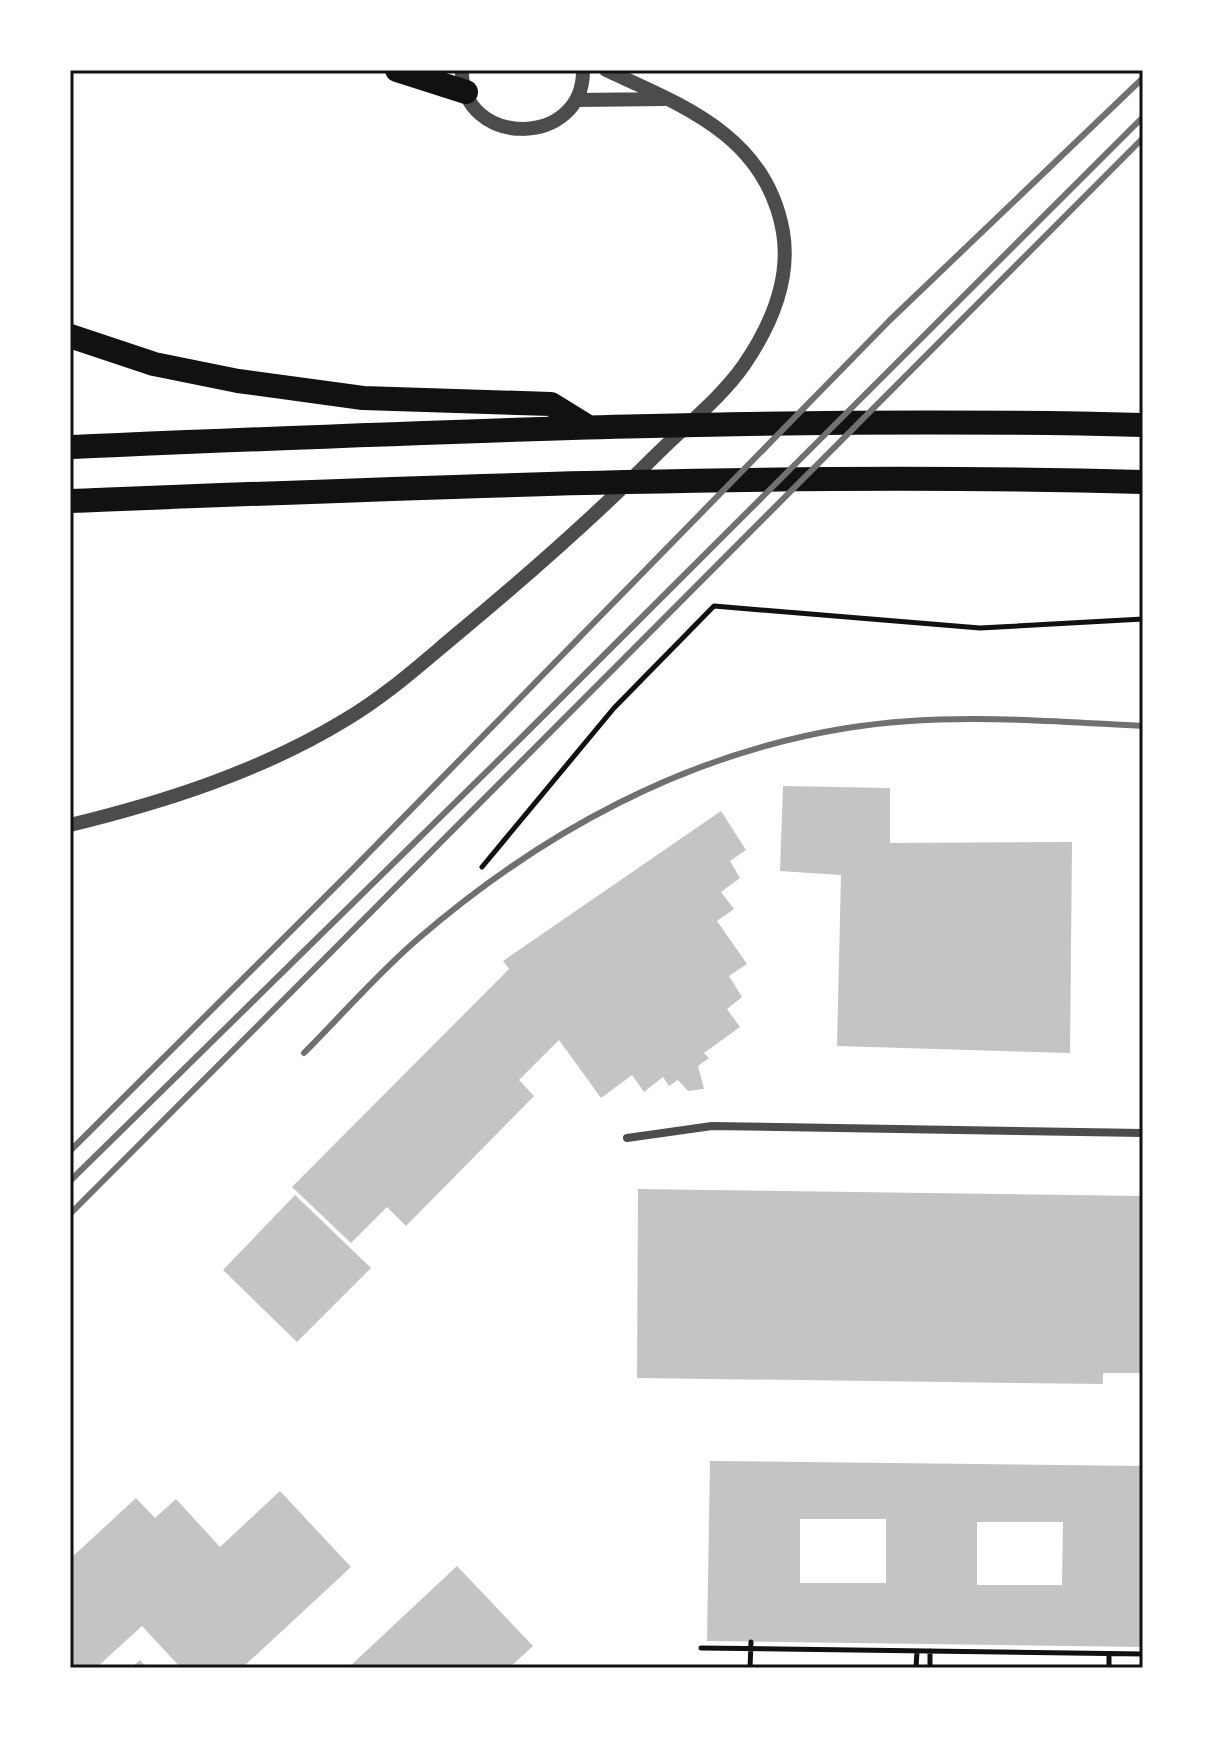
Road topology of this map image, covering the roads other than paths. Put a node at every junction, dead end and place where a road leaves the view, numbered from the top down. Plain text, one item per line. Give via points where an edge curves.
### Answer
1 (397, 70) edge
2 (583, 70) edge
3 (606, 70) edge
4 (464, 81) edge
5 (668, 99) junction
6 (576, 100) junction
7 (70, 336) edge
8 (585, 425) junction
9 (1143, 425) edge
10 (70, 447) edge
11 (1143, 482) edge
12 (70, 501) edge
13 (70, 825) edge
14 (1143, 1133) edge
15 (627, 1138) dead end

1 - 4 highway
2 - 6 street
3 - 5 street
4 - 6 street via 476,109 508,130 547,127
5 - 6 street
5 - 13 street via 731,137 764,180 783,233 782,284 764,333 742,367 585,526 382,697 308,740 233,774 159,802
7 - 8 highway via 154,364 238,381 363,398 551,404
8 - 9 highway
8 - 10 highway
11 - 12 highway via 901,479
14 - 15 street via 712,1126

